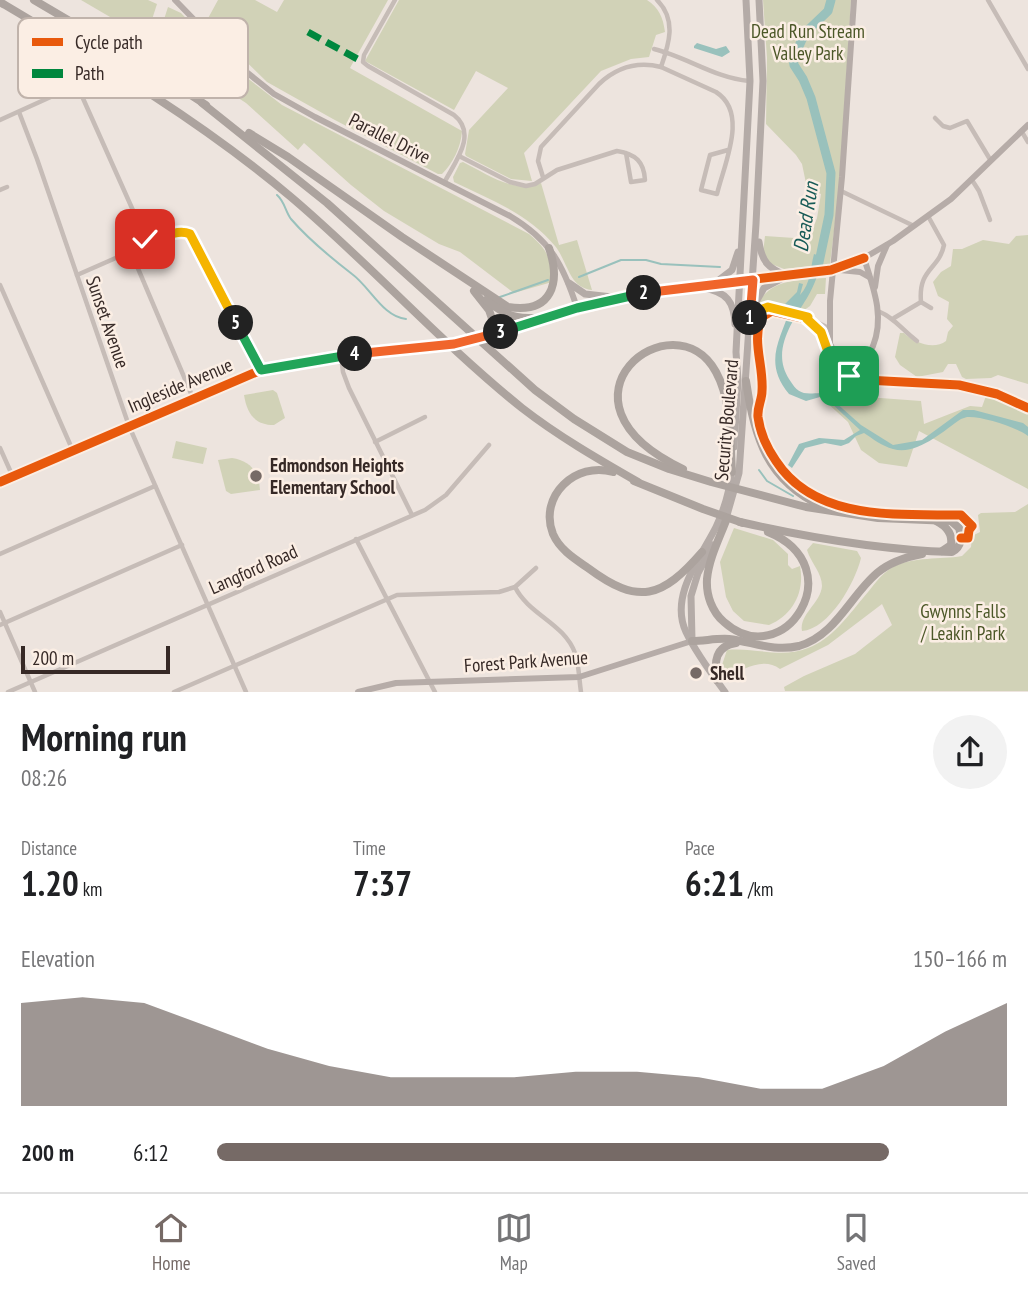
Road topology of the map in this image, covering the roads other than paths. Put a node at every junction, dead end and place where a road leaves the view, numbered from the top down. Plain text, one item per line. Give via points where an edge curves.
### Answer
1 (34, 0) edge
2 (175, 0) edge
3 (395, 0) edge
4 (657, 0) edge
5 (746, 0) edge
6 (759, 0) edge
7 (854, 0) edge
8 (988, 0) edge
9 (0, 2) edge
10 (27, 18) edge
11 (65, 18) edge
12 (193, 18) edge
13 (654, 49) dead end
14 (666, 52) junction
15 (660, 68) junction
16 (1028, 69) edge
17 (248, 72) edge
18 (750, 81) junction
19 (49, 98) edge
20 (83, 98) edge
21 (157, 98) edge
22 (194, 98) edge
23 (202, 103) junction
24 (19, 112) junction
25 (935, 118) dead end
26 (0, 120) edge
27 (1028, 125) edge
28 (1022, 132) junction
29 (1028, 142) edge
30 (728, 150) junction
31 (626, 153) junction
32 (458, 156) junction
33 (991, 161) junction
34 (543, 177) junction
35 (972, 180) junction
36 (444, 183) junction
37 (7, 187) dead end
38 (0, 190) edge
39 (841, 191) junction
40 (928, 216) junction
41 (990, 220) dead end
42 (757, 224) junction
43 (914, 226) junction
44 (742, 234) junction
45 (401, 237) junction
46 (148, 244) junction
47 (887, 245) junction
48 (550, 248) junction
49 (131, 252) junction
50 (864, 258) junction
51 (849, 268) junction
52 (77, 275) junction
53 (790, 275) junction
54 (870, 278) junction
55 (753, 280) junction
56 (741, 281) junction
57 (569, 283) junction
58 (714, 284) junction
59 (0, 285) edge
60 (697, 286) junction
61 (874, 289) junction
62 (478, 295) junction
63 (616, 297) junction
64 (921, 302) junction
65 (9, 305) junction
66 (577, 308) junction
67 (931, 308) dead end
68 (0, 309) edge
69 (878, 312) junction
70 (751, 313) junction
71 (544, 318) junction
72 (894, 318) junction
73 (750, 323) junction
74 (829, 328) junction
75 (497, 333) junction
76 (917, 341) dead end
77 (736, 352) junction
78 (341, 356) junction
79 (261, 370) junction
80 (858, 377) junction
81 (746, 381) junction
82 (193, 398) junction
83 (1028, 408) edge
84 (425, 417) dead end
85 (129, 426) junction
86 (375, 442) junction
87 (489, 445) dead end
88 (0, 448) edge
89 (73, 451) junction
90 (732, 472) junction
91 (13, 477) junction
92 (0, 482) edge
93 (638, 482) junction
94 (711, 482) junction
95 (155, 485) junction
96 (835, 512) junction
97 (412, 515) junction
98 (727, 518) junction
99 (740, 522) junction
100 (356, 539) junction
101 (181, 545) junction
102 (702, 552) junction
103 (937, 552) junction
104 (0, 554) edge
105 (536, 568) dead end
106 (515, 587) junction
107 (388, 598) junction
108 (208, 604) junction
109 (0, 612) edge
110 (2, 624) edge
111 (692, 641) junction
112 (746, 643) junction
113 (234, 666) junction
114 (579, 677) junction
115 (717, 680) junction
116 (30, 682) junction
117 (432, 682) junction
118 (367, 690) edge
119 (8, 691) edge
120 (35, 691) edge
121 (174, 691) edge
122 (246, 691) edge
123 (358, 691) edge
124 (435, 691) edge
125 (581, 691) edge
126 (724, 691) edge

1 - 11 highway
2 - 12 street, Parallel Drive
3 - 32 street via 363,62 460,120 465,135
4 - 14 street via 670,27
5 - 18 main road, Security Boulevard
6 - 42 main road, Security Boulevard via 763,81
7 - 39 street
8 - 16 street
9 - 10 highway
13 - 14 street
14 - 15 street
14 - 18 street via 717,74
15 - 30 street via 723,97 733,121
15 - 34 street via 626,67 599,83 541,147 538,161
17 - 36 street, Parallel Drive via 314,117
18 - 44 main road, Security Boulevard
19 - 24 street
20 - 46 street
21 - 93 highway via 299,204 541,422
22 - 23 highway
23 - 45 highway
23 - 94 highway via 277,160 552,404 646,460
24 - 26 street
24 - 52 street, Sunset Avenue
25 - 33 street via 950,128 967,121
27 - 28 street
28 - 29 street
28 - 33 street
30 - 30 street via 717,194 701,190 710,155
31 - 31 street via 644,166 645,180 631,182
31 - 34 street via 613,152
32 - 34 street via 515,184 530,185
32 - 36 street
33 - 35 street
35 - 40 street
35 - 41 street
36 - 48 street, Parallel Drive via 525,225
37 - 38 street
39 - 43 street
39 - 74 street
40 - 43 street
40 - 64 street via 943,250 922,280
42 - 53 main road via 763,261
42 - 55 main road, Security Boulevard
43 - 47 street
44 - 56 main road, Security Boulevard
44 - 58 main road via 735,266
45 - 48 highway via 502,305 515,308 535,305 551,291 556,272
45 - 62 highway
46 - 49 street
46 - 79 street via 175,232 190,234
47 - 50 street
47 - 61 street
48 - 57 street, Parallel Drive
49 - 52 street
49 - 82 street
50 - 51 street
50 - 54 street
51 - 53 street
51 - 54 street
52 - 85 street, Sunset Avenue
53 - 55 street
53 - 70 main road via 760,292
54 - 61 street
55 - 56 main road, Ingleside Avenue
55 - 70 main road, Security Boulevard
56 - 58 main road, Ingleside Avenue
56 - 77 main road, Security Boulevard
57 - 63 main road via 585,293
57 - 66 street, Parallel Drive
58 - 60 main road, Ingleside Avenue
59 - 65 street
60 - 63 main road, Ingleside Avenue
60 - 77 main road via 729,299
61 - 69 street
62 - 71 highway via 510,316
62 - 75 highway
63 - 66 main road, Ingleside Avenue
64 - 67 street
64 - 72 street
65 - 68 street
65 - 89 street
66 - 71 main road, Ingleside Avenue
69 - 72 street
69 - 80 street via 874,344
70 - 73 main road, Security Boulevard
71 - 75 main road, Ingleside Avenue
72 - 76 street
73 - 74 street via 759,310 768,307 797,313
73 - 81 main road, Security Boulevard
74 - 80 street via 830,344 842,366
75 - 78 street, Ingleside Avenue via 433,347
77 - 90 main road, Security Boulevard
78 - 79 street, Ingleside Avenue
78 - 86 street via 344,378
79 - 82 street, Ingleside Avenue
80 - 83 street via 959,384
81 - 96 highway via 754,427 772,466 798,492
81 - 98 main road, Security Boulevard via 739,473
82 - 85 street, Ingleside Avenue
84 - 86 street
85 - 89 street, Ingleside Avenue
85 - 95 street, Sunset Avenue
86 - 97 street
87 - 97 street, Langford Road via 446,495
88 - 91 street
89 - 91 street, Ingleside Avenue
90 - 94 highway via 727,409 713,366 685,347 665,345 645,352 621,380 621,417 650,449
90 - 102 main road, Security Boulevard via 721,515
91 - 92 street, Ingleside Avenue
93 - 99 highway
93 - 102 highway via 603,469 570,478 556,494 551,513 551,527 561,547 608,582 640,592 670,584
94 - 96 highway
95 - 101 street, Sunset Avenue
95 - 104 street
96 - 103 highway via 957,524 961,541 956,550
97 - 100 street, Langford Road
98 - 99 highway via 708,573 711,605 735,630 759,636 777,632 797,618 805,604 807,568 786,541
98 - 111 main road, Security Boulevard via 694,584
99 - 103 highway via 826,541
100 - 107 street
100 - 108 street, Langford Road
101 - 108 street, Sunset Avenue
101 - 110 street
102 - 111 main road, Security Boulevard via 684,596 685,631
103 - 112 highway via 907,557 878,572 815,639 782,648
105 - 106 street
106 - 107 street via 491,593 412,593
106 - 114 street via 523,601 567,638 575,652
107 - 113 street
107 - 117 street
108 - 113 street, Sunset Avenue
108 - 116 street, Langford Road
109 - 110 street
110 - 116 street
111 - 112 highway
111 - 114 street, Forest Park Avenue
111 - 115 main road
112 - 115 highway via 727,645 718,653
113 - 121 street
113 - 122 street, Sunset Avenue
114 - 117 street, Forest Park Avenue
114 - 125 street
115 - 126 main road
116 - 119 street, Langford Road
116 - 120 street
117 - 118 street, Forest Park Avenue
117 - 124 street
118 - 123 street, Forest Park Avenue

